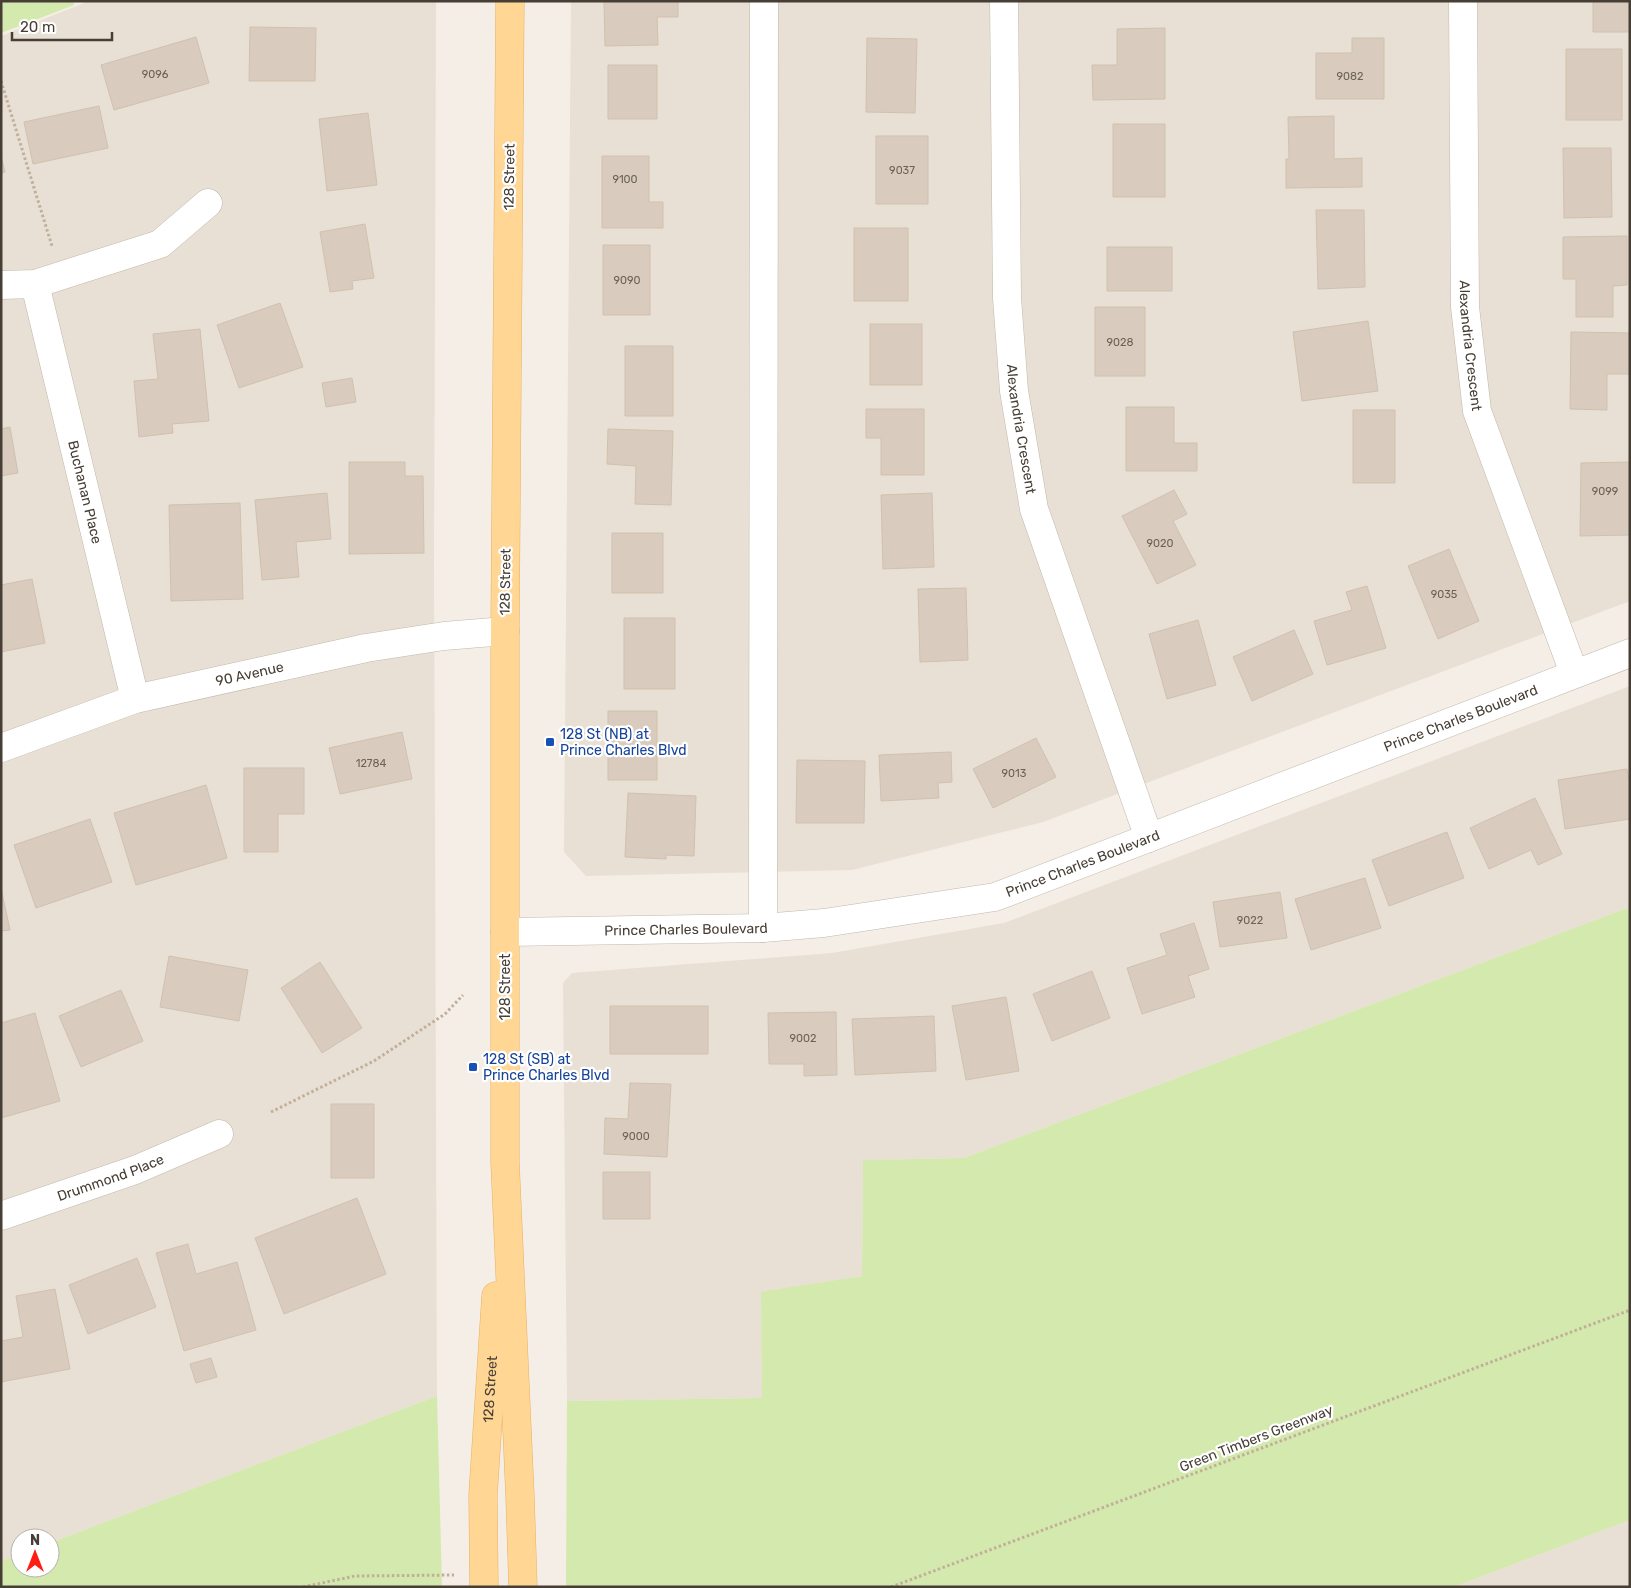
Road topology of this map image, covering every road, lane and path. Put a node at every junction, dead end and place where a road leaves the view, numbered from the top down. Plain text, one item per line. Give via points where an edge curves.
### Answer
1 (510, 1) edge
2 (764, 1) edge
3 (1004, 1) edge
4 (1463, 1) edge
5 (1, 81) edge
6 (208, 202) dead end
7 (55, 253) dead end
8 (35, 284) junction
9 (1, 285) edge
10 (505, 631) junction
11 (1630, 653) edge
12 (1574, 673) junction
13 (135, 699) junction
14 (1, 748) edge
15 (1149, 838) junction
16 (763, 928) junction
17 (505, 932) junction
18 (463, 995) dead end
19 (271, 1112) dead end
20 (220, 1134) dead end
21 (505, 1162) junction
22 (1, 1216) edge
23 (1630, 1310) edge
24 (459, 1574) dead end
25 (303, 1587) edge
26 (484, 1587) edge
27 (522, 1587) edge
28 (891, 1587) edge

1 - 10 main road, 128 Street
2 - 16 street
3 - 15 street, Alexandria Crescent via 1007,298 1014,391 1034,509
4 - 12 street, Alexandria Crescent via 1465,307 1477,411
5 - 7 path
6 - 8 street via 160,244
8 - 9 street
8 - 13 street, Buchanan Place
10 - 13 street, 90 Avenue via 366,648
10 - 17 main road, 128 Street
11 - 12 street, Prince Charles Boulevard
12 - 15 street, Prince Charles Boulevard
13 - 14 street, 90 Avenue
15 - 16 street, Prince Charles Boulevard via 994,897 824,923
16 - 17 street, Prince Charles Boulevard
17 - 21 main road, 128 Street
18 - 19 path via 445,1014 374,1061
20 - 22 street, Drummond Place via 135,1170
21 - 26 main road, 128 Street via 483,1495
21 - 27 main road, 128 Street
23 - 28 path, Green Timbers Greenway
24 - 25 path via 354,1576

